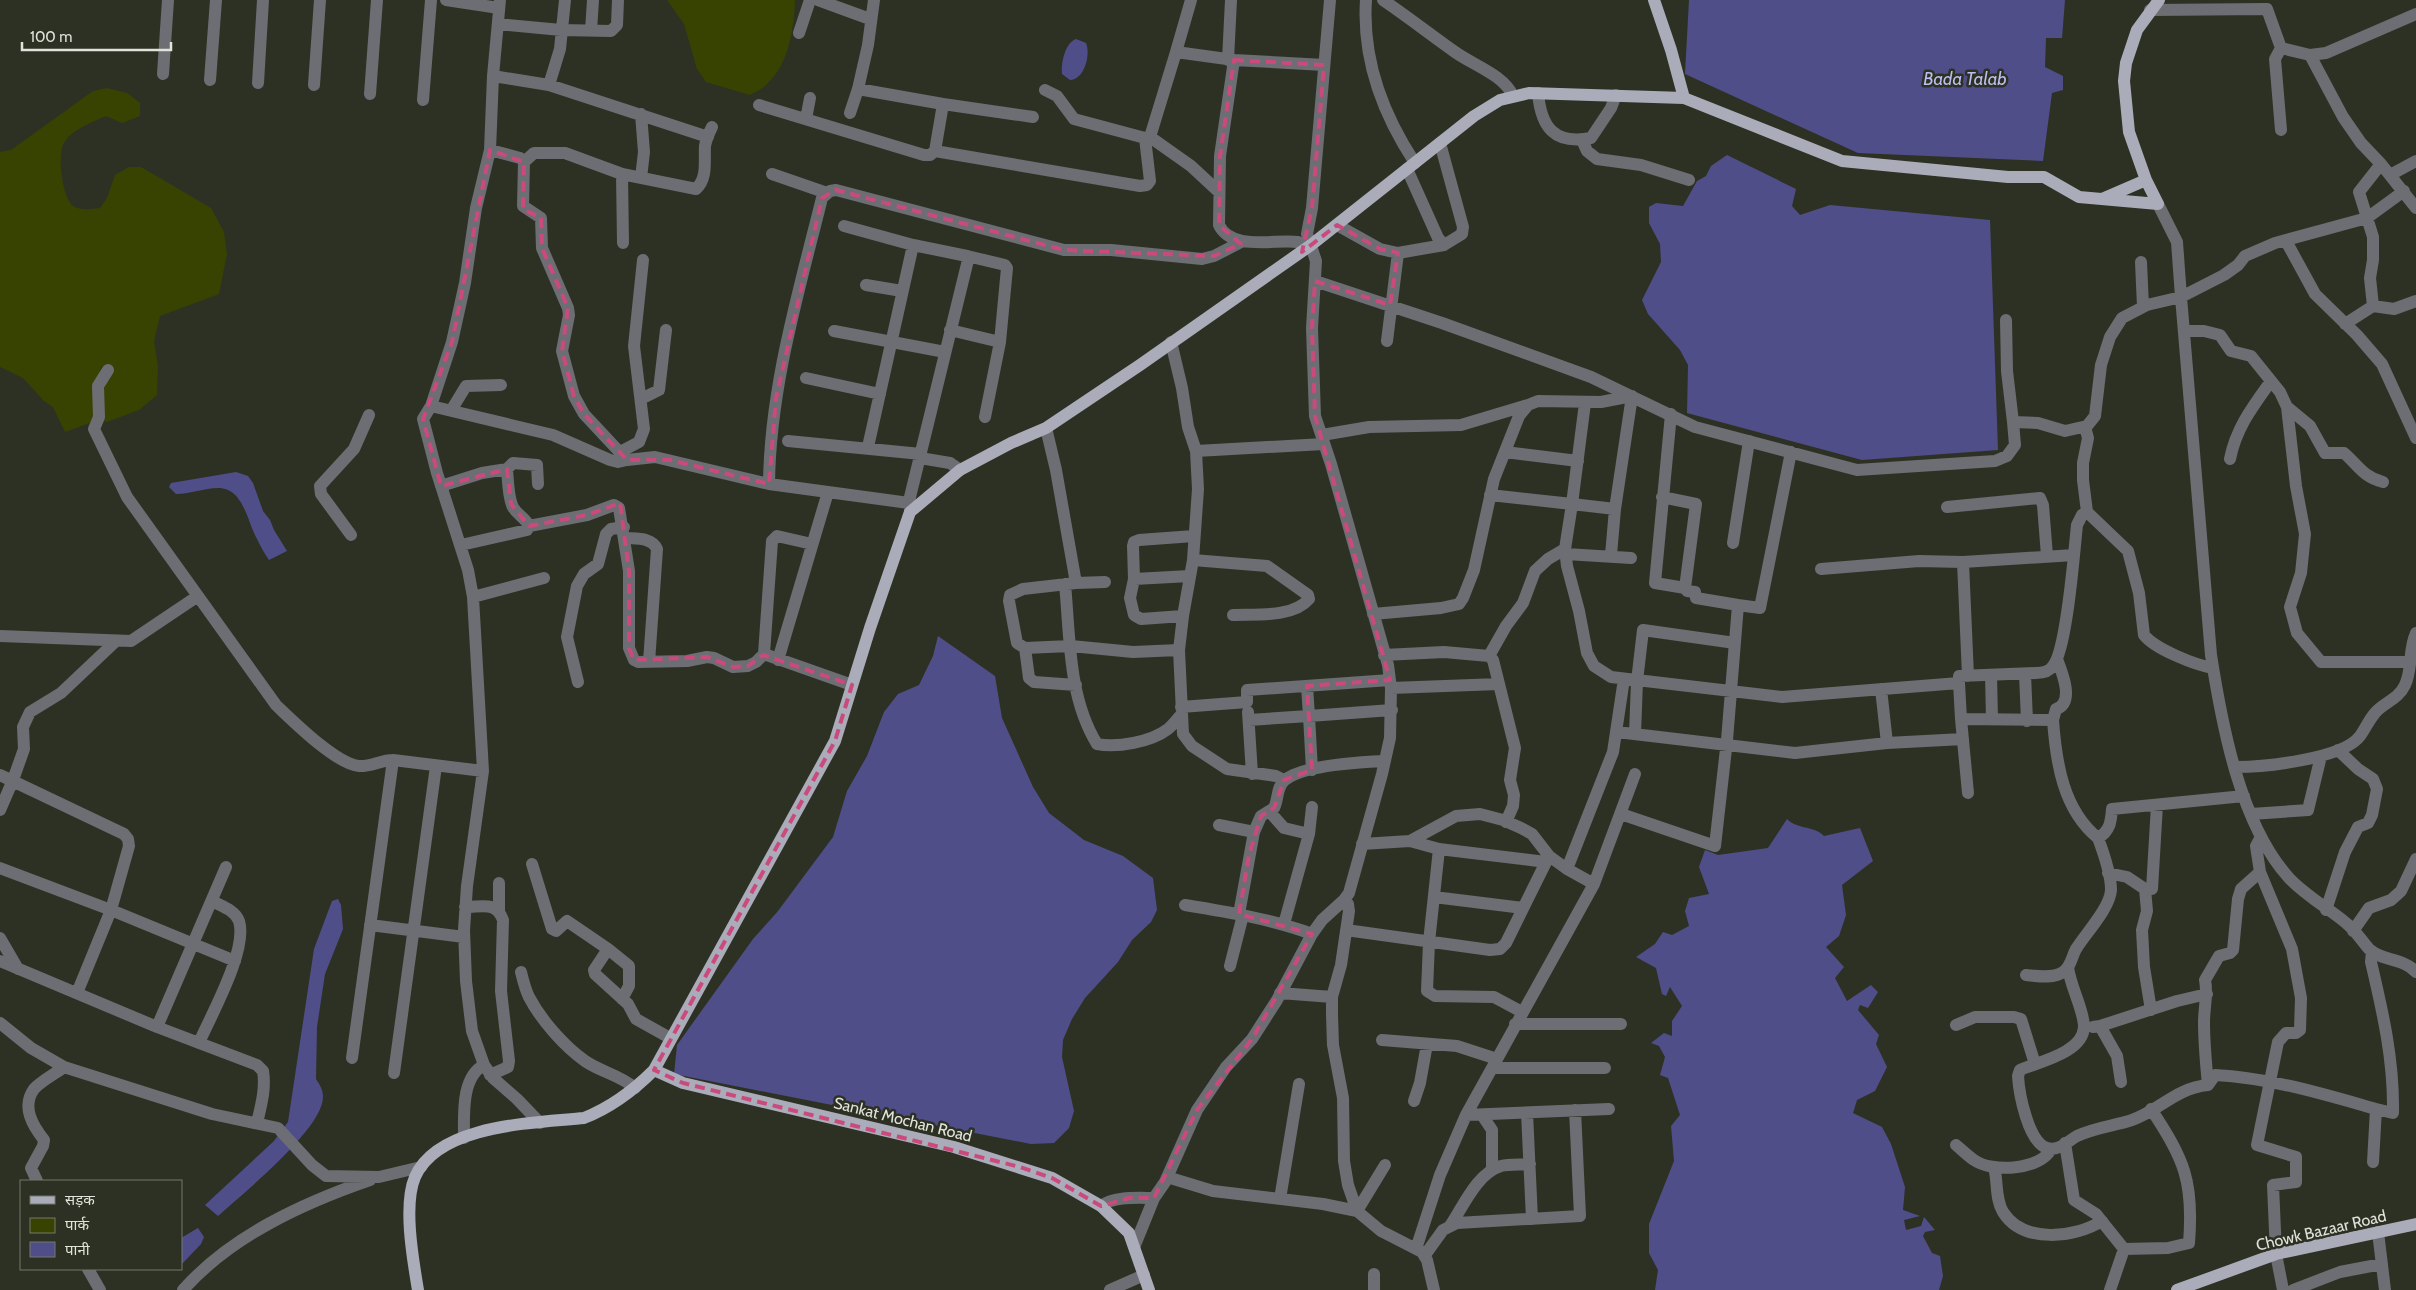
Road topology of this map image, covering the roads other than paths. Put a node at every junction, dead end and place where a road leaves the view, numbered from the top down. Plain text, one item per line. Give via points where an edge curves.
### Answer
1 (168, 0) edge
2 (216, 0) edge
3 (263, 0) edge
4 (320, 0) edge
5 (377, 0) edge
6 (430, 0) edge
7 (446, 0) edge
8 (565, 0) edge
9 (593, 0) edge
10 (618, 0) edge
11 (810, 0) edge
12 (818, 0) edge
13 (874, 0) edge
14 (1190, 0) edge
15 (1231, 0) edge
16 (1330, 0) edge
17 (1366, 0) edge
18 (1383, 0) edge
19 (1654, 0) edge
20 (499, 4) edge
21 (2266, 4) edge
22 (2154, 5) edge
23 (2416, 14) edge
24 (870, 19) junction
25 (498, 24) junction
26 (561, 30) junction
27 (591, 31) junction
28 (799, 33) dead end
29 (2281, 48) junction
30 (1176, 52) junction
31 (2310, 55) junction
32 (1231, 60) junction
33 (1324, 65) junction
34 (163, 74) dead end
35 (493, 76) junction
36 (210, 80) dead end
37 (258, 83) dead end
38 (314, 85) dead end
39 (549, 85) junction
40 (858, 89) junction
41 (1045, 90) dead end
42 (1538, 93) junction
43 (370, 94) dead end
44 (1616, 95) junction
45 (1513, 96) junction
46 (810, 98) dead end
47 (1684, 98) junction
48 (423, 100) dead end
49 (943, 104) junction
50 (759, 105) dead end
51 (850, 113) dead end
52 (641, 114) junction
53 (1033, 117) dead end
54 (806, 119) junction
55 (2281, 130) dead end
56 (1148, 138) junction
57 (1582, 140) junction
58 (1440, 143) junction
59 (490, 150) junction
60 (935, 151) junction
61 (2416, 161) edge
62 (524, 162) junction
63 (2381, 164) junction
64 (1411, 166) junction
65 (622, 174) junction
66 (772, 174) dead end
67 (2390, 175) junction
68 (642, 178) junction
69 (1688, 180) dead end
70 (2146, 180) junction
71 (2404, 191) junction
72 (1219, 192) junction
73 (827, 193) junction
74 (2100, 200) junction
75 (2158, 204) junction
76 (2416, 208) edge
77 (2366, 218) junction
78 (1337, 225) junction
79 (844, 226) dead end
80 (1307, 230) junction
81 (1244, 241) junction
82 (2286, 241) junction
83 (623, 243) dead end
84 (913, 245) junction
85 (1311, 245) junction
86 (1444, 245) junction
87 (1298, 248) junction
88 (1398, 254) junction
89 (967, 256) junction
90 (643, 260) dead end
91 (2141, 262) dead end
92 (1315, 280) junction
93 (866, 285) dead end
94 (902, 291) junction
95 (2181, 297) junction
96 (2416, 302) edge
97 (1390, 305) junction
98 (2373, 306) junction
99 (2143, 307) junction
100 (2006, 320) dead end
101 (2345, 324) junction
102 (666, 330) dead end
103 (950, 330) junction
104 (2184, 330) junction
105 (834, 331) dead end
106 (891, 341) junction
107 (1387, 341) dead end
108 (1000, 342) junction
109 (1171, 342) junction
110 (945, 352) junction
111 (108, 370) dead end
112 (806, 378) dead end
113 (2271, 382) junction
114 (501, 385) dead end
115 (880, 394) junction
116 (1632, 396) junction
117 (641, 399) junction
118 (1586, 403) junction
119 (1528, 405) junction
120 (431, 406) junction
121 (2287, 407) junction
122 (452, 409) junction
123 (1672, 414) junction
124 (369, 416) dead end
125 (985, 417) dead end
126 (2013, 422) junction
127 (2085, 427) junction
128 (1046, 428) junction
129 (2416, 438) edge
130 (1323, 440) junction
131 (788, 441) dead end
132 (1748, 441) junction
133 (868, 447) junction
134 (1196, 451) junction
135 (1505, 452) junction
136 (1791, 452) junction
137 (624, 456) junction
138 (921, 456) junction
139 (2230, 459) dead end
140 (1578, 461) junction
141 (507, 469) junction
142 (960, 470) junction
143 (2383, 482) dead end
144 (538, 484) dead end
145 (769, 484) junction
146 (441, 486) junction
147 (828, 492) junction
148 (1490, 495) junction
149 (1662, 497) junction
150 (1572, 504) junction
151 (1947, 507) dead end
152 (909, 508) junction
153 (1615, 509) junction
154 (2087, 512) junction
155 (529, 526) junction
156 (624, 532) junction
157 (351, 535) dead end
158 (1194, 536) junction
159 (1733, 543) dead end
160 (812, 544) junction
161 (461, 545) junction
162 (1566, 551) junction
163 (1611, 555) junction
164 (2074, 555) junction
165 (2047, 556) junction
166 (1631, 558) dead end
167 (1193, 560) junction
168 (1963, 562) junction
169 (1822, 569) dead end
170 (1190, 576) junction
171 (544, 578) dead end
172 (1134, 579) junction
173 (1105, 582) dead end
174 (1070, 583) junction
175 (1685, 588) junction
176 (198, 596) junction
177 (473, 597) junction
178 (1738, 605) junction
179 (1373, 614) junction
180 (1233, 615) dead end
181 (1183, 616) junction
182 (2416, 633) edge
183 (0, 636) edge
184 (116, 641) junction
185 (1735, 643) junction
186 (1071, 646) junction
187 (1025, 648) junction
188 (1179, 650) junction
189 (764, 654) junction
190 (1384, 655) junction
191 (1489, 656) junction
192 (2058, 659) junction
193 (778, 660) junction
194 (650, 662) junction
195 (2410, 662) junction
196 (2213, 668) junction
197 (2025, 674) junction
198 (1991, 675) junction
199 (1624, 679) junction
200 (1963, 679) junction
201 (1637, 681) junction
202 (578, 682) dead end
203 (1390, 684) junction
204 (1499, 684) junction
205 (852, 685) junction
206 (1076, 685) junction
207 (1307, 686) junction
208 (1881, 690) junction
209 (1731, 692) junction
210 (1248, 702) junction
211 (1392, 710) junction
212 (1181, 711) junction
213 (1309, 716) junction
214 (1961, 719) junction
215 (1992, 719) junction
216 (1249, 720) junction
217 (2053, 720) junction
218 (2027, 721) junction
219 (1617, 732) junction
220 (1635, 734) junction
221 (1153, 736) junction
222 (1963, 739) junction
223 (1187, 741) junction
224 (1887, 743) junction
225 (1726, 745) junction
226 (2338, 750) junction
227 (2321, 756) junction
228 (393, 760) junction
229 (1385, 761) junction
230 (436, 766) junction
231 (2236, 767) junction
232 (1312, 770) junction
233 (483, 771) junction
234 (1252, 774) junction
235 (1635, 774) dead end
236 (0, 775) edge
237 (13, 780) junction
238 (1284, 780) junction
239 (1968, 792) dead end
240 (2244, 796) junction
241 (2157, 805) junction
242 (1312, 807) dead end
243 (0, 810) edge
244 (1269, 811) junction
245 (1621, 814) junction
246 (2251, 814) junction
247 (1506, 822) junction
248 (1219, 825) dead end
249 (1254, 832) junction
250 (1309, 834) junction
251 (2261, 837) junction
252 (2098, 838) junction
253 (1410, 841) junction
254 (1362, 844) junction
255 (1439, 849) junction
256 (1547, 859) junction
257 (532, 864) dead end
258 (226, 867) dead end
259 (0, 868) edge
260 (2414, 868) edge
261 (1567, 869) junction
262 (2260, 872) junction
263 (2108, 873) junction
264 (499, 883) dead end
265 (1594, 884) junction
266 (2145, 889) junction
267 (1434, 897) junction
268 (1344, 900) junction
269 (212, 901) junction
270 (1185, 905) dead end
271 (465, 907) junction
272 (1523, 908) junction
273 (111, 910) junction
274 (2326, 910) junction
275 (500, 911) junction
276 (1241, 914) junction
277 (1284, 924) junction
278 (370, 925) junction
279 (1346, 930) junction
280 (414, 931) junction
281 (2353, 931) junction
282 (1312, 934) junction
283 (464, 937) junction
284 (0, 938) edge
285 (1429, 942) junction
286 (193, 944) junction
287 (608, 949) junction
288 (2372, 951) junction
289 (0, 961) edge
290 (235, 961) junction
291 (1230, 966) dead end
292 (2068, 967) junction
293 (18, 969) junction
294 (521, 972) dead end
295 (2416, 972) edge
296 (2026, 975) dead end
297 (76, 993) junction
298 (1280, 993) junction
299 (2207, 994) junction
300 (1332, 997) junction
301 (622, 999) junction
302 (2151, 1010) junction
303 (1522, 1012) junction
304 (0, 1023) edge
305 (1516, 1024) junction
306 (1621, 1024) dead end
307 (1956, 1025) dead end
308 (2100, 1026) junction
309 (157, 1027) junction
310 (2083, 1030) junction
311 (670, 1038) junction
312 (1382, 1040) dead end
313 (199, 1043) junction
314 (1427, 1044) junction
315 (352, 1058) dead end
316 (1494, 1064) junction
317 (2035, 1064) junction
318 (64, 1067) junction
319 (1604, 1068) dead end
320 (487, 1070) junction
321 (654, 1070) junction
322 (394, 1073) dead end
323 (2121, 1082) dead end
324 (2270, 1082) junction
325 (1299, 1084) dead end
326 (2208, 1085) junction
327 (635, 1088) junction
328 (1414, 1101) dead end
329 (1609, 1109) dead end
330 (2151, 1109) junction
331 (2376, 1109) junction
332 (1575, 1110) junction
333 (1527, 1112) junction
334 (1466, 1115) junction
335 (1482, 1115) junction
336 (257, 1123) junction
337 (540, 1123) junction
338 (464, 1138) junction
339 (2065, 1143) junction
340 (1956, 1145) dead end
341 (2051, 1149) junction
342 (2373, 1162) dead end
343 (1530, 1164) junction
344 (1385, 1165) dead end
345 (421, 1167) junction
346 (1994, 1167) junction
347 (1492, 1170) junction
348 (379, 1177) junction
349 (1167, 1177) junction
350 (37, 1180) edge
351 (1154, 1198) junction
352 (1280, 1199) junction
353 (1101, 1206) junction
354 (1357, 1211) junction
355 (1532, 1219) junction
356 (2102, 1221) junction
357 (2416, 1224) edge
358 (1450, 1226) junction
359 (2378, 1232) junction
360 (1132, 1239) junction
361 (2124, 1249) junction
362 (1420, 1252) junction
363 (2276, 1254) junction
364 (2382, 1264) junction
365 (89, 1270) edge
366 (1374, 1274) dead end
367 (1144, 1275) junction
368 (100, 1290) edge
369 (183, 1290) edge
370 (418, 1290) edge
371 (1110, 1290) edge
372 (1149, 1290) edge
373 (1374, 1290) edge
374 (1434, 1290) edge
375 (2110, 1290) edge
376 (2178, 1290) edge
377 (2283, 1290) edge
378 (2293, 1290) edge
379 (2385, 1290) edge

1 - 34 street
2 - 36 street
3 - 37 street
4 - 38 street
5 - 43 street
6 - 48 street
7 - 20 street
8 - 26 street
9 - 27 street
10 - 27 street via 615,29
11 - 28 street
12 - 24 street
13 - 24 street
14 - 30 street
15 - 32 street
16 - 33 street
17 - 64 street via 1370,69
18 - 45 street via 1497,79 1510,89
19 - 47 main road
20 - 25 street
21 - 22 street
21 - 29 street
22 - 70 main road via 2129,49 2124,81 2129,132
23 - 31 street via 2326,53
24 - 40 street
25 - 26 street
25 - 35 street
26 - 27 street
26 - 39 street via 560,49
29 - 31 street
29 - 55 street via 2275,60
30 - 32 street
30 - 56 street
31 - 63 street via 2343,117
32 - 33 street
32 - 72 street
33 - 80 street via 1312,208
35 - 39 street
35 - 59 street
39 - 52 street
40 - 49 street
40 - 51 street
41 - 56 street via 1058,96 1074,119
42 - 44 main road
42 - 45 main road
42 - 57 street via 1540,111 1549,129 1565,138
44 - 47 main road
44 - 57 street via 1591,138
45 - 58 main road via 1474,116
46 - 54 street
47 - 74 main road via 1842,161 2044,178 2078,197
49 - 53 street
49 - 60 street
50 - 54 street
52 - 68 street
52 - 68 street via 710,132 701,184 696,189
54 - 60 street via 924,155
56 - 60 street via 1150,181 1140,186
56 - 72 street via 1191,166
57 - 69 street via 1587,151 1597,159 1641,165
58 - 64 main road
58 - 86 street via 1463,227 1462,234
59 - 62 street
59 - 120 street via 476,208 461,304
61 - 67 street
62 - 65 street via 534,153 565,153
62 - 137 street via 523,206 541,218 542,248 568,308 562,351 574,396 584,414
63 - 67 street
63 - 77 street via 2358,192
64 - 78 main road
64 - 86 street via 1438,238
65 - 68 street
65 - 83 street
66 - 73 street
67 - 71 street
70 - 74 main road
70 - 75 main road
71 - 76 street
71 - 77 street
72 - 81 street via 1218,225 1234,239
73 - 81 street via 836,190 1064,250 1110,250 1202,259
73 - 145 street via 822,198 776,398 769,452
74 - 75 main road
75 - 95 street via 2177,242
77 - 82 street
77 - 98 street via 2373,237 2370,278
78 - 85 main road
78 - 88 street via 1380,249
79 - 84 street
80 - 85 street
80 - 87 street via 1300,236
81 - 87 street
82 - 95 street via 2245,256 2224,275
82 - 101 street via 2315,294
84 - 89 street
84 - 94 street
85 - 87 main road
85 - 92 street via 1316,261
86 - 88 street
87 - 109 main road
88 - 97 street
89 - 103 street
89 - 108 street via 1007,268
90 - 117 street via 634,346
91 - 99 street
92 - 97 street
92 - 130 street via 1312,328 1315,416
93 - 94 street
94 - 106 street
95 - 99 street
95 - 104 street
96 - 98 street via 2394,310
97 - 107 street
97 - 116 street via 1582,374
98 - 101 street
99 - 127 street via 2122,318 2110,337 2101,365 2095,416
100 - 126 street
101 - 129 street via 2382,364
102 - 117 street via 659,390
103 - 108 street
103 - 110 street
104 - 113 street via 2220,335 2232,351 2251,356
104 - 196 street
105 - 106 street
106 - 110 street
106 - 115 street
108 - 125 street
109 - 128 main road
109 - 134 street
110 - 138 street
111 - 176 street via 98,386 99,417 94,429 127,497
112 - 115 street
113 - 121 street via 2285,399
113 - 139 street via 2247,413
114 - 122 street via 466,386
115 - 133 street
116 - 118 street
116 - 123 street
116 - 153 street
117 - 137 street via 643,436
118 - 119 street via 1538,401
118 - 140 street
119 - 130 street via 1461,425 1369,427
119 - 135 street via 1519,416
120 - 122 street
120 - 146 street via 423,419
121 - 143 street via 2310,426 2325,453 2344,453 2367,476
121 - 195 street via 2305,534 2300,573 2290,607 2296,633 2321,662
122 - 137 street via 553,435 610,460 618,462
123 - 132 street via 1695,427
123 - 149 street
124 - 157 street via 354,449 320,486 321,494
126 - 127 street via 2038,423 2065,431
126 - 136 street via 2015,445 2007,456 1995,461 1857,470
127 - 154 street via 2088,438 2083,480
128 - 142 main road
128 - 174 street via 1056,470
130 - 134 street
130 - 179 street
131 - 133 street
132 - 136 street
132 - 159 street
133 - 138 street
134 - 158 street via 1198,489
135 - 140 street
135 - 148 street
136 - 178 street via 1760,608
137 - 145 street via 655,457
138 - 142 street via 950,463
138 - 152 street
140 - 150 street
141 - 144 street via 513,463 537,465
141 - 146 street
141 - 155 street via 511,504
142 - 152 main road
145 - 147 street
146 - 161 street
147 - 152 street
147 - 160 street
148 - 150 street
148 - 179 street via 1469,588 1458,604
149 - 175 street via 1655,583
149 - 175 street via 1696,504
150 - 153 street
150 - 162 street
151 - 165 street via 2040,498
152 - 205 main road
153 - 163 street
154 - 164 street via 2077,525
154 - 196 street via 2128,551 2139,593 2142,629 2147,639 2193,663
155 - 156 street via 614,505 622,513
155 - 161 street via 522,532
156 - 194 street via 629,571 630,655 638,662
156 - 194 street via 649,540 657,549
156 - 202 street via 611,529 606,534 598,564 584,574 577,586 567,637
158 - 167 street
158 - 172 street via 1134,542
160 - 189 street via 777,536 772,541
160 - 193 street
161 - 177 street
162 - 163 street
162 - 191 street via 1548,559 1535,572 1523,603
162 - 199 street via 1587,653 1594,666 1611,677
163 - 166 street
164 - 165 street
164 - 192 street
165 - 168 street
167 - 170 street
167 - 180 street via 1267,566 1308,594 1309,599 1305,603 1290,610
168 - 169 street
168 - 200 street
170 - 172 street
170 - 181 street
171 - 177 street
172 - 181 street via 1130,604 1137,618
173 - 174 street
174 - 186 street
174 - 187 street via 1023,589 1010,595 1017,643
175 - 178 street via 1695,592 1696,598
176 - 184 street via 137,638
176 - 228 street via 276,705 303,730 345,763 361,766
177 - 233 street
178 - 185 street
179 - 190 street
181 - 188 street
182 - 195 street via 2410,649
183 - 184 street
184 - 237 street via 61,693 30,712 24,727 24,749
185 - 201 street via 1643,630
185 - 209 street
186 - 187 street
186 - 188 street via 1133,652
186 - 206 street
187 - 206 street via 1029,678 1034,682
188 - 212 street
189 - 193 street
189 - 194 street via 748,666 733,666 707,657
190 - 191 street via 1444,652
190 - 203 street
191 - 204 street
192 - 197 street via 2045,672
192 - 217 street via 2066,693 2064,703 2056,709
193 - 205 street
195 - 226 street via 2409,675 2399,695 2376,712 2360,736
196 - 231 street via 2219,708
197 - 198 street
197 - 218 street
198 - 200 street
198 - 215 street
199 - 201 street
199 - 219 street
200 - 208 street
200 - 214 street
201 - 209 street
201 - 220 street
203 - 204 street
203 - 207 street
203 - 211 street
204 - 247 street via 1515,748 1510,780 1513,806
205 - 311 main road via 835,741
206 - 221 street via 1089,731 1097,744 1110,747 1126,745
207 - 210 street via 1246,690
207 - 213 street
208 - 209 street via 1782,697
208 - 224 street
209 - 225 street
210 - 212 street
210 - 216 street
211 - 213 street
211 - 229 street
212 - 221 street via 1167,729
212 - 223 street via 1183,734
213 - 216 street
213 - 232 street
214 - 215 street
214 - 222 street
215 - 218 street
216 - 234 street
217 - 218 street
217 - 252 street via 2055,750 2063,784 2080,822
219 - 220 street
219 - 261 street via 1613,752
220 - 225 street
221 - 223 street
222 - 224 street
222 - 239 street
223 - 234 street via 1227,769
224 - 225 street via 1795,753
225 - 245 street via 1715,846
226 - 227 street
226 - 274 street via 2373,779 2377,789 2368,824 2358,827 2344,852
227 - 231 street
227 - 246 street via 2308,810
228 - 230 street
228 - 278 street
229 - 232 street
229 - 254 street
230 - 233 street
230 - 280 street
231 - 240 street
232 - 238 street
233 - 271 street
234 - 238 street
235 - 245 street
236 - 237 street
237 - 243 street
237 - 273 street via 124,834 128,839 129,846
238 - 244 street via 1274,808
240 - 241 street
240 - 246 street
241 - 252 street via 2112,809 2111,824
241 - 266 street via 2152,889
242 - 250 street
244 - 249 street via 1261,816
244 - 250 street via 1284,828
245 - 265 street
246 - 251 street
247 - 253 street via 1480,814 1465,814 1446,820
247 - 256 street via 1532,834
248 - 249 street
249 - 276 street
250 - 277 street
251 - 262 street via 2256,846
251 - 274 street via 2272,858 2290,880
252 - 263 street
253 - 254 street
253 - 255 street
254 - 268 street via 1354,878
255 - 256 street
255 - 267 street
256 - 261 street
256 - 272 street
257 - 287 street via 552,929 556,932 567,921
258 - 269 street
259 - 273 street
260 - 281 street via 2401,891 2391,900 2370,908
261 - 265 street
262 - 299 street via 2242,889 2233,950 2219,956 2211,966 2205,980
262 - 324 street via 2292,949 2300,998 2300,1030 2280,1037
263 - 266 street via 2127,877
263 - 292 street via 2111,891 2108,903 2075,951
264 - 275 street
265 - 303 street
266 - 302 street via 2147,911 2142,930
267 - 272 street
267 - 285 street
268 - 279 street via 1349,911
268 - 282 street
269 - 286 street
269 - 290 street via 233,913 239,921 241,943
270 - 276 street
271 - 275 street via 494,907
271 - 283 street
272 - 285 street via 1500,949
273 - 286 street
273 - 297 street
274 - 281 street
275 - 320 street via 503,920 501,991 509,1061 508,1067
276 - 277 street
276 - 291 street
277 - 282 street
278 - 280 street
278 - 315 street
279 - 285 street
279 - 300 street
280 - 283 street
280 - 322 street
281 - 288 street
282 - 298 street
283 - 320 street via 472,1031
284 - 293 street
285 - 303 street via 1426,983 1427,991 1432,995 1494,997
286 - 290 street
286 - 309 street
287 - 301 street via 629,966 629,986
287 - 301 street via 594,970 595,974
288 - 295 street via 2407,964
288 - 331 street via 2371,962 2392,1065 2393,1113
289 - 293 street
290 - 313 street
292 - 296 street via 2054,975
292 - 310 street
293 - 297 street
294 - 327 street via 529,996 539,1012 572,1050 585,1061 626,1080
297 - 309 street
298 - 300 street
298 - 349 street via 1252,1039 1226,1067 1198,1110
299 - 302 street
299 - 326 street via 2204,1034
300 - 354 street via 1333,1045 1343,1098 1344,1161
301 - 311 street via 636,1019
302 - 308 street
303 - 305 street
304 - 318 street via 31,1048
305 - 306 street
305 - 316 street
307 - 317 street via 1975,1017 2021,1019
308 - 310 street
308 - 323 street via 2117,1056
309 - 313 street
310 - 317 street via 2080,1038 2065,1052
311 - 321 main road
312 - 314 street
313 - 336 street via 257,1065 263,1071 265,1080
314 - 316 street via 1457,1046
314 - 328 street
316 - 319 street
316 - 334 street
317 - 341 street via 2020,1070 2019,1086 2026,1120 2040,1144
318 - 336 street via 212,1114
318 - 350 street via 34,1089 30,1101 29,1120 44,1140 44,1146 31,1168
320 - 337 street
320 - 338 street via 474,1071 468,1088
321 - 327 main road
321 - 353 main road, Sankat Mochan Road via 683,1083 954,1147 1020,1167 1052,1178
324 - 326 street via 2215,1075
324 - 331 street
324 - 363 street via 2257,1145 2296,1157 2296,1182 2273,1185
325 - 352 street
326 - 330 street via 2193,1086
327 - 337 main road via 612,1105 584,1118
329 - 332 street
330 - 339 street via 2132,1120 2092,1130
330 - 361 street via 2172,1140 2185,1172 2190,1197 2189,1243 2168,1248
331 - 342 street
332 - 333 street
332 - 355 street via 1580,1216
333 - 335 street
333 - 343 street
334 - 335 street
334 - 362 street via 1440,1175
335 - 347 street via 1492,1130
336 - 348 street via 278,1128 326,1176
337 - 338 main road via 488,1130
338 - 345 main road via 442,1147
339 - 341 street
339 - 356 street via 2074,1200
340 - 346 street via 1975,1161
341 - 346 street via 2040,1161 2024,1166
343 - 347 street
343 - 355 street
344 - 354 street
345 - 348 street
345 - 370 main road via 410,1196 411,1253
346 - 356 street via 2000,1206 2004,1214 2024,1229 2056,1236 2091,1228
347 - 358 street via 1477,1185
348 - 369 street via 338,1191 242,1240 212,1262
349 - 351 street
349 - 352 street via 1212,1191
351 - 353 street via 1129,1198
351 - 360 street
352 - 354 street
353 - 360 main road, Sankat Mochan Road
354 - 362 street via 1381,1231
355 - 358 street via 1464,1222
356 - 361 street
357 - 359 main road, Chowk Bazaar Road
358 - 362 street
359 - 363 main road, Chowk Bazaar Road
359 - 364 street
360 - 367 main road
361 - 375 street
362 - 374 street
363 - 376 main road, Chowk Bazaar Road
363 - 377 street
364 - 378 street via 2340,1272
364 - 379 street
365 - 368 street
366 - 373 street
367 - 371 street
367 - 372 main road

